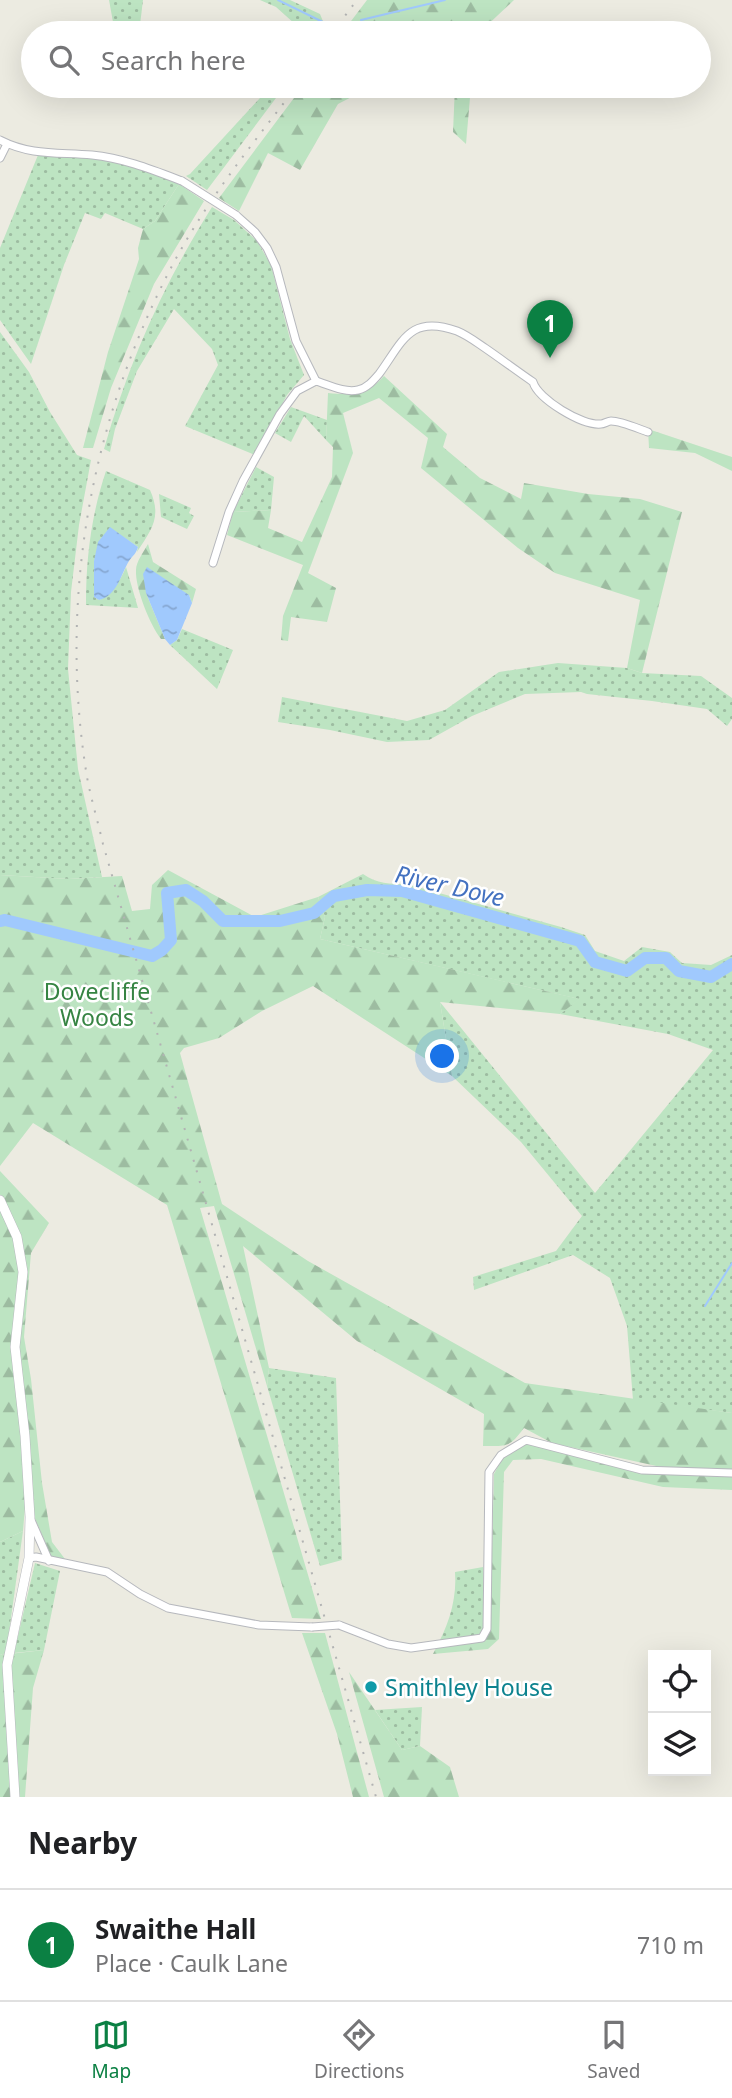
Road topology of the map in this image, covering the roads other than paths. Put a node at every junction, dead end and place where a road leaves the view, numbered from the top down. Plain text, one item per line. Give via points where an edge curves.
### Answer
1 (4, 142) edge
2 (0, 158) edge
3 (316, 381) junction
4 (648, 432) dead end
5 (213, 563) dead end
6 (0, 1200) edge
7 (732, 1473) edge
8 (30, 1517) junction
9 (29, 1558) junction
10 (49, 1561) junction
11 (15, 1797) edge

1 - 2 street
1 - 3 street, bridge via 34,152 124,160 182,181 236,215 272,257 296,341
3 - 4 street via 361,389 374,380 411,331 426,326 443,328 472,340 533,382 546,399 578,418 600,424 611,421
3 - 5 street via 297,391 280,414 233,502
6 - 8 street via 17,1237 23,1272 15,1347
7 - 10 street, bridge via 642,1470 526,1440 500,1455 489,1472 487,1629 482,1639 411,1648 339,1625 259,1625 168,1608 107,1572
8 - 9 street
8 - 10 street
9 - 10 street
9 - 11 street via 7,1665

